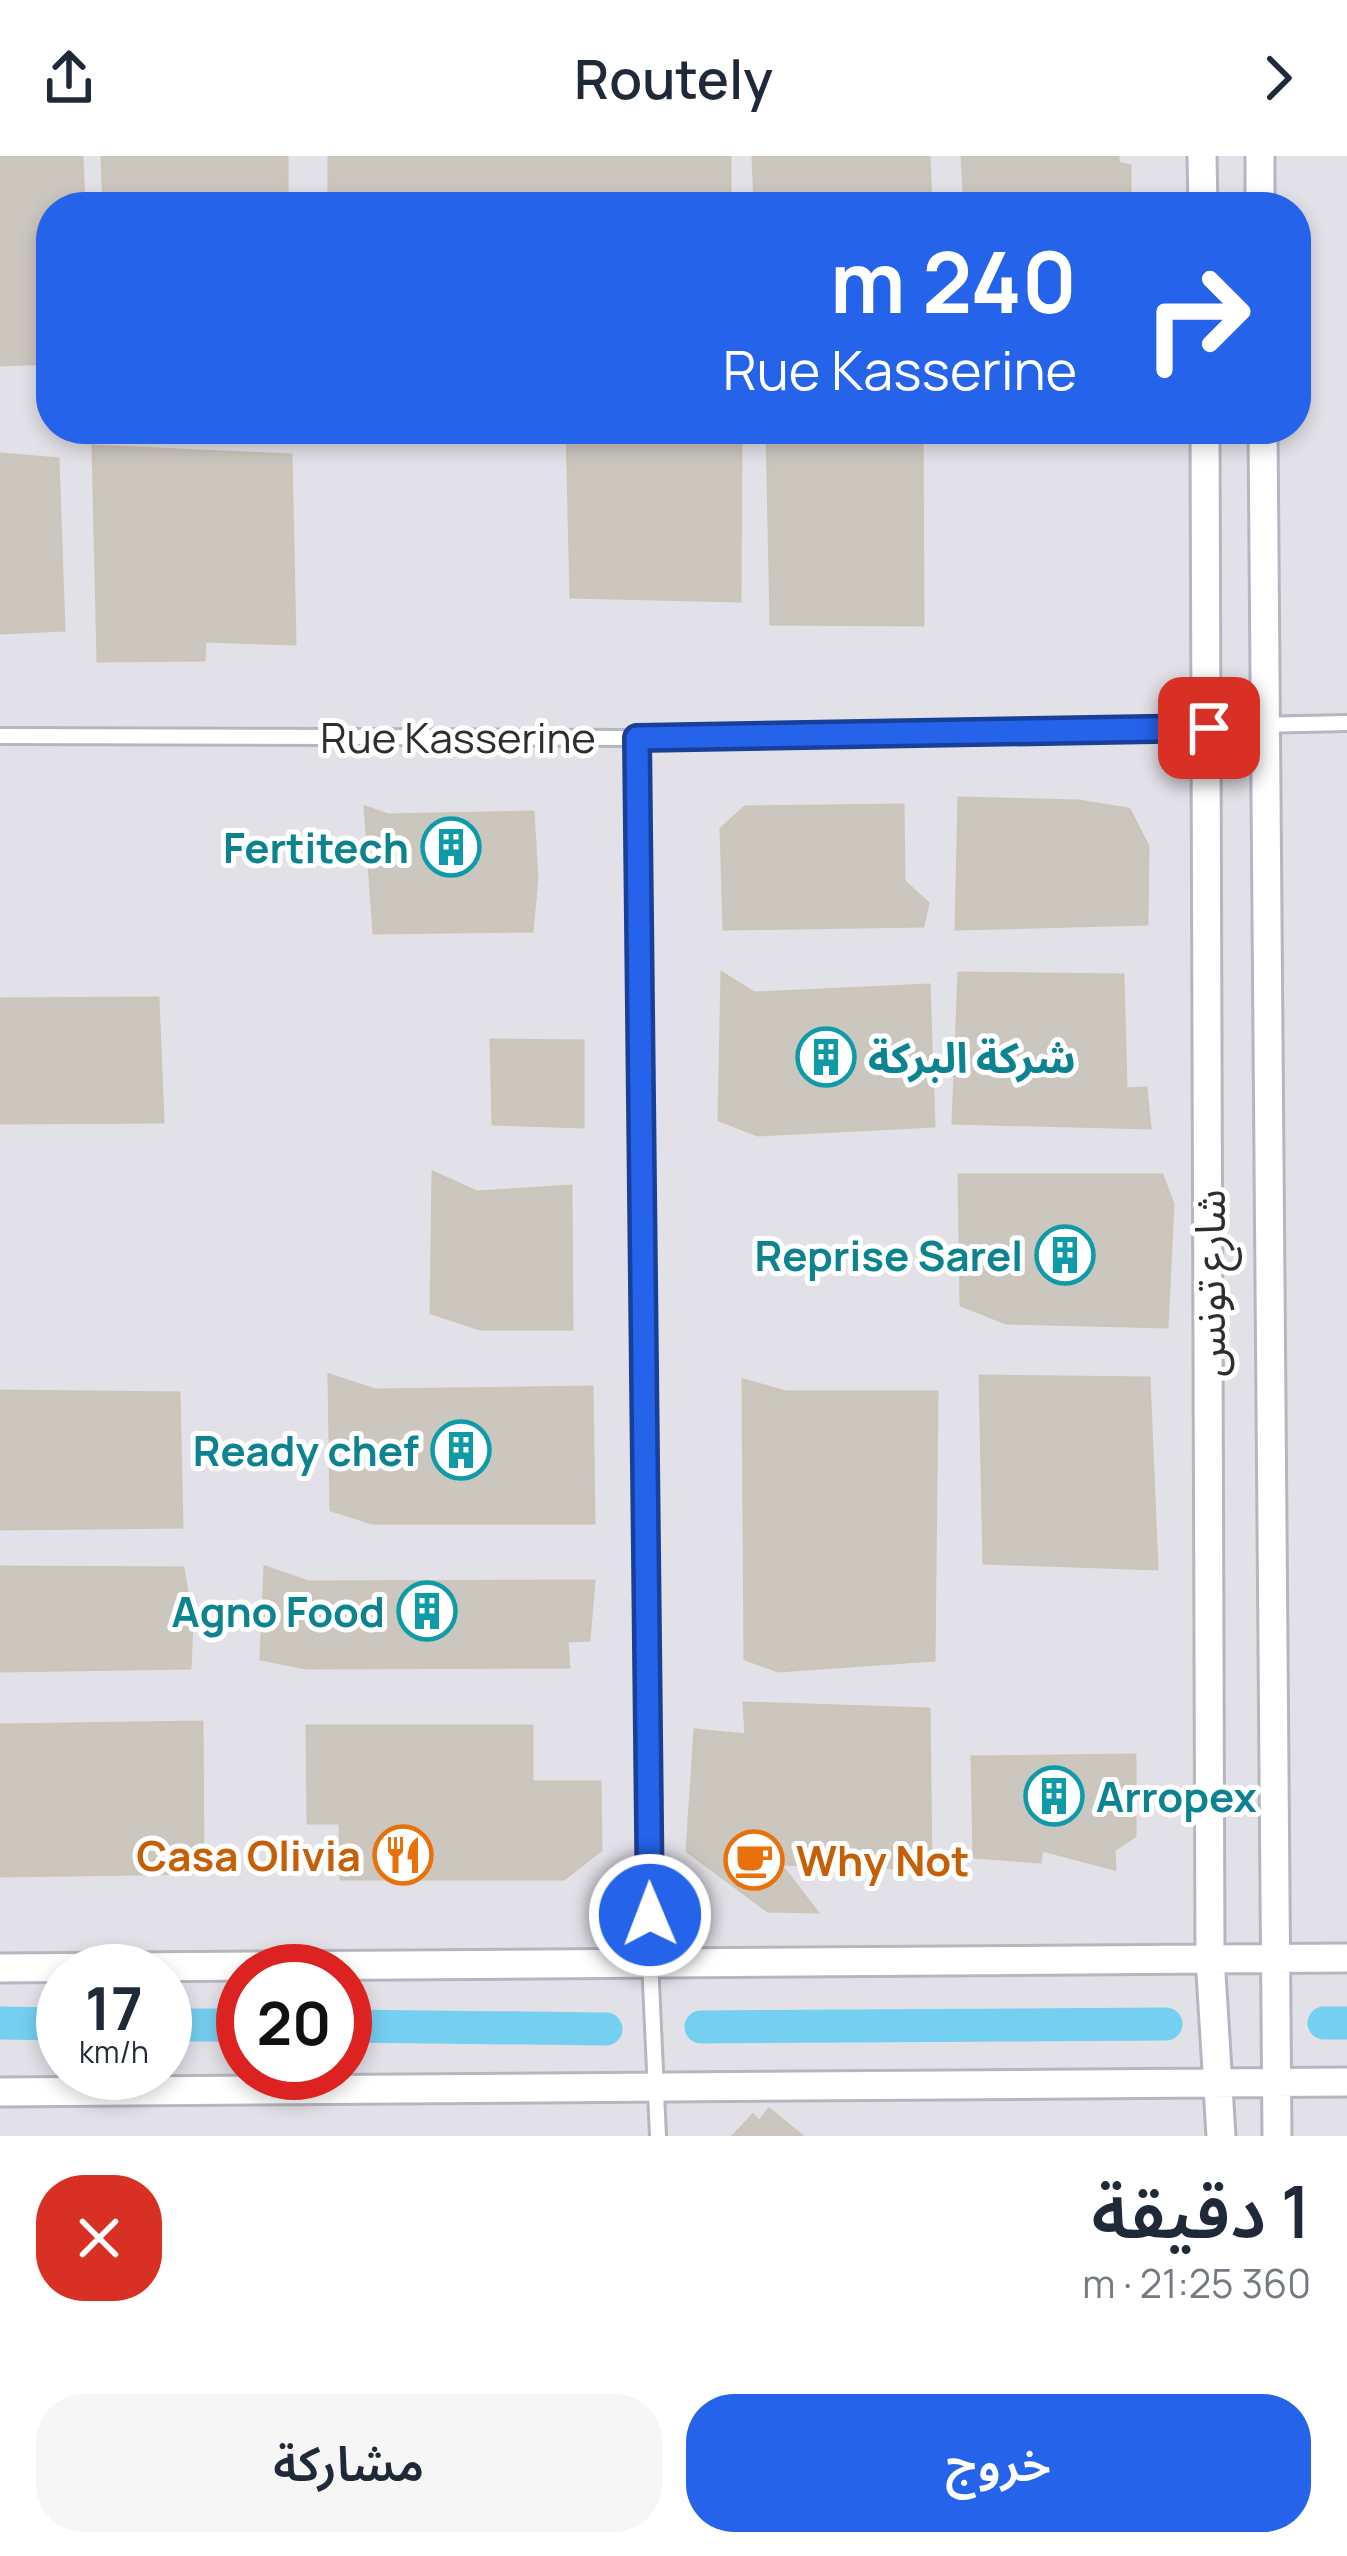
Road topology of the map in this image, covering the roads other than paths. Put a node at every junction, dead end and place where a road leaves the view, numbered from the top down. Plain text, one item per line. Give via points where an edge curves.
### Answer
1 (1202, 156) edge
2 (1260, 156) edge
3 (1203, 192) edge
4 (1260, 192) edge
5 (1205, 444) edge
6 (1263, 444) edge
7 (1347, 723) edge
8 (1268, 724) junction
9 (1209, 728) junction
10 (0, 736) edge
11 (637, 738) junction
12 (1210, 1957) junction
13 (1272, 1958) junction
14 (1347, 1958) edge
15 (650, 1961) junction
16 (0, 1968) edge
17 (1347, 2082) edge
18 (1220, 2083) junction
19 (1276, 2083) junction
20 (658, 2087) junction
21 (0, 2092) edge
22 (658, 2136) edge
23 (1221, 2136) edge
24 (1277, 2136) edge

1 - 3 street
2 - 4 street
5 - 9 street, شارع تونس
6 - 8 street, شارع تونس
7 - 8 lane, Rue Kasserine
8 - 9 lane, Rue Kasserine
8 - 13 street, شارع تونس
9 - 11 lane, Rue Kasserine
9 - 12 street, شارع تونس
10 - 11 lane, Rue Kasserine
11 - 15 lane
12 - 13 street
12 - 15 street
12 - 18 street, شارع تونس
13 - 14 street
13 - 19 street, شارع تونس
15 - 16 street
15 - 20 lane
17 - 19 street
18 - 19 street
18 - 20 street
18 - 23 street, شارع تونس
19 - 24 street, شارع تونس
20 - 21 street
20 - 22 lane

